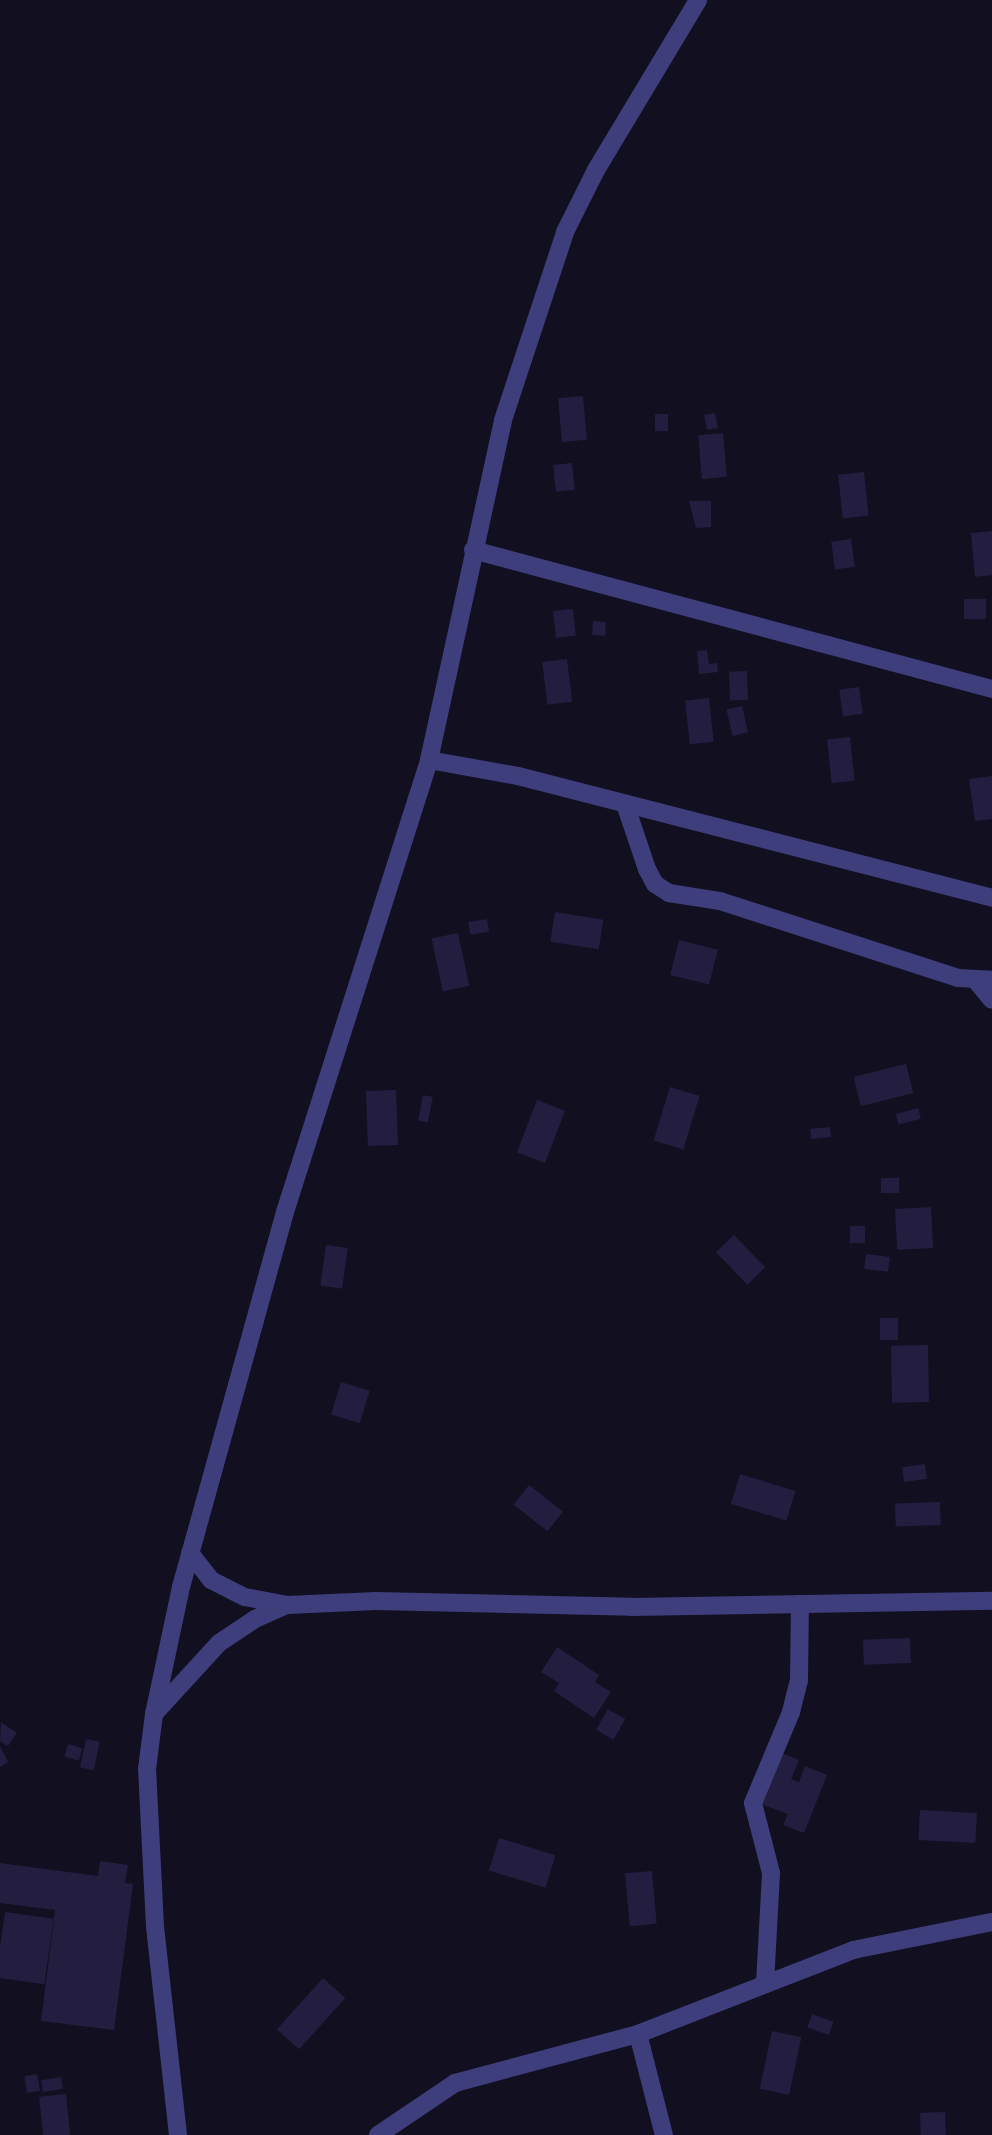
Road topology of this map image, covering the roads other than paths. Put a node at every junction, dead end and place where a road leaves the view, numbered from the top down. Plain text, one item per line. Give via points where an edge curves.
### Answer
1 (698, 0) edge
2 (473, 550) junction
3 (992, 689) edge
4 (429, 760) junction
5 (625, 804) junction
6 (992, 898) edge
7 (985, 981) edge
8 (992, 1000) edge
9 (190, 1553) junction
10 (992, 1601) edge
11 (800, 1604) junction
12 (287, 1605) junction
13 (154, 1714) junction
14 (992, 1922) edge
15 (765, 1984) junction
16 (638, 2034) junction
17 (178, 2135) edge
18 (378, 2135) edge
19 (664, 2135) edge

1 - 2 street via 596,170 565,232 503,420
2 - 3 street
2 - 4 street
4 - 5 street
4 - 9 street via 285,1212
5 - 6 street
5 - 7 street via 647,869 655,884 669,892 720,901
7 - 8 street
9 - 12 street via 211,1580 245,1597
9 - 13 street
10 - 11 street
11 - 12 street via 632,1607 376,1601
11 - 15 street via 799,1681 753,1803 771,1873
12 - 13 street via 219,1643
13 - 17 street via 147,1769 155,1926
14 - 15 street via 853,1950
15 - 16 street
16 - 18 street via 455,2083
16 - 19 street

